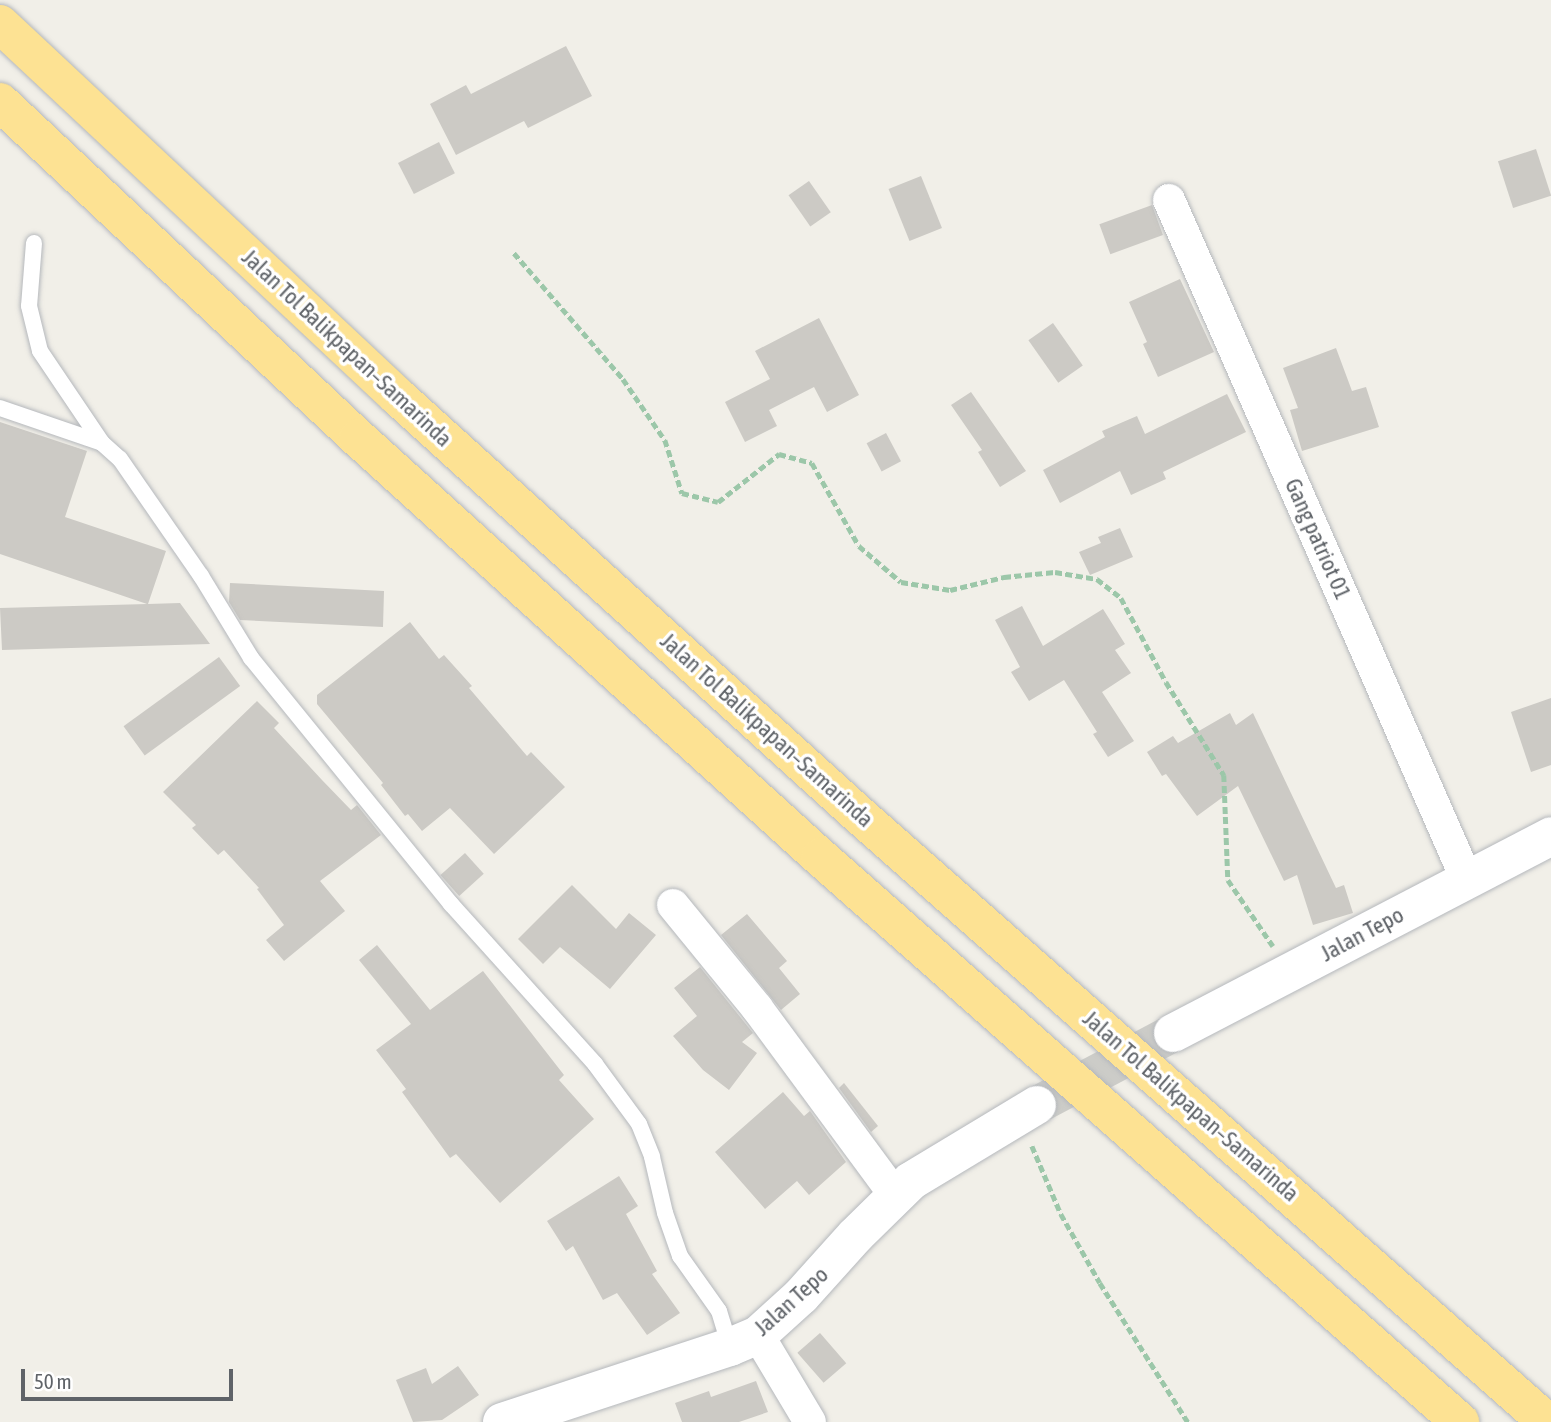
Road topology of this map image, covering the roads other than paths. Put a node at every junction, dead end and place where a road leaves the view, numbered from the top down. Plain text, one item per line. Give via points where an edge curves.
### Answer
1 (0, 24) edge
2 (0, 102) edge
3 (1169, 200) dead end
4 (34, 243) dead end
5 (0, 408) edge
6 (102, 443) junction
7 (1551, 836) edge
8 (1466, 878) junction
9 (673, 905) dead end
10 (1173, 1033) tunnel mouth
11 (1028, 1111) tunnel mouth
12 (894, 1194) junction
13 (744, 1341) junction
14 (502, 1422) edge
15 (810, 1422) edge
16 (1460, 1422) edge
17 (1547, 1422) edge

1 - 17 highway, Jalan Tol Balikpapan–Samarinda via 397,396 858,814
2 - 16 highway via 358,438 810,847
3 - 8 street, Gang patriot 01
4 - 6 lane via 29,306 40,351
5 - 6 lane
6 - 13 lane via 120,458 251,658 451,904 595,1064 639,1124 680,1256
7 - 8 street, Jalan Tepo
8 - 10 street, Jalan Tepo
9 - 12 street via 757,1008
11 - 12 street, Jalan Tepo
12 - 13 street, Jalan Tepo via 802,1296
13 - 14 street, Jalan Tepo
13 - 15 street

